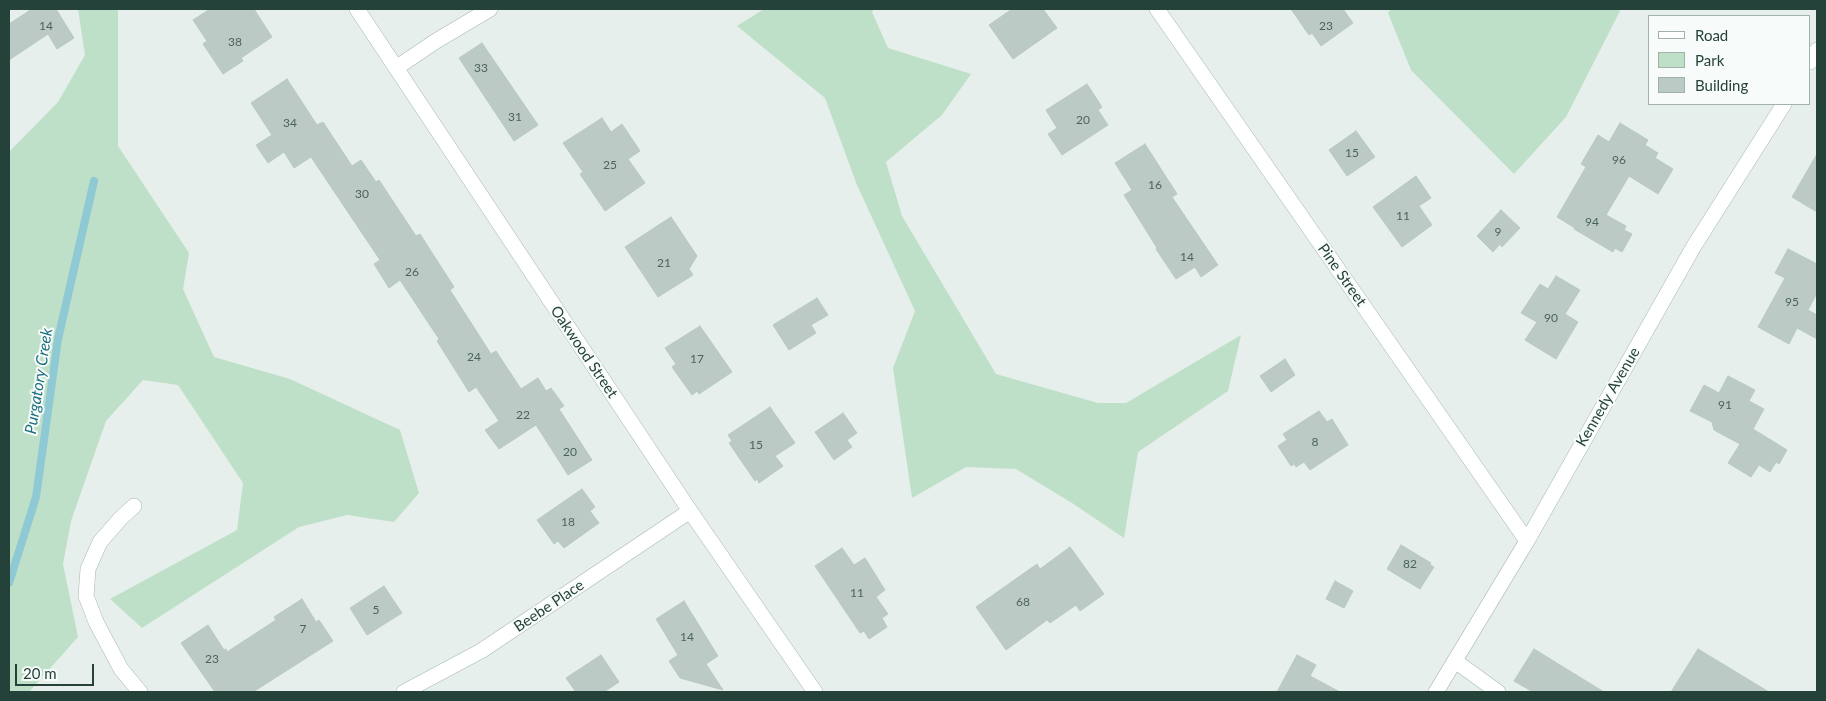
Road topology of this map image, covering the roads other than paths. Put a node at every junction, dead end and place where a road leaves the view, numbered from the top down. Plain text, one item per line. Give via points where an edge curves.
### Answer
1 (357, 9) edge
2 (490, 9) edge
3 (1157, 9) edge
4 (396, 68) junction
5 (1783, 105) edge
6 (134, 506) dead end
7 (690, 511) junction
8 (1527, 541) junction
9 (1455, 661) junction
10 (140, 692) edge
11 (404, 692) edge
12 (815, 692) edge
13 (1436, 692) edge
14 (1498, 692) edge

1 - 4 street, Oakwood Street
2 - 4 street
3 - 8 street, Pine Street
4 - 7 street, Oakwood Street
5 - 8 street, Kennedy Avenue via 1694,246
6 - 10 street via 100,542 88,569 86,596 121,669
7 - 11 street, Beebe Place via 482,652
7 - 12 street, Oakwood Street
8 - 9 street, Kennedy Avenue
9 - 13 street, Kennedy Avenue
9 - 14 street

